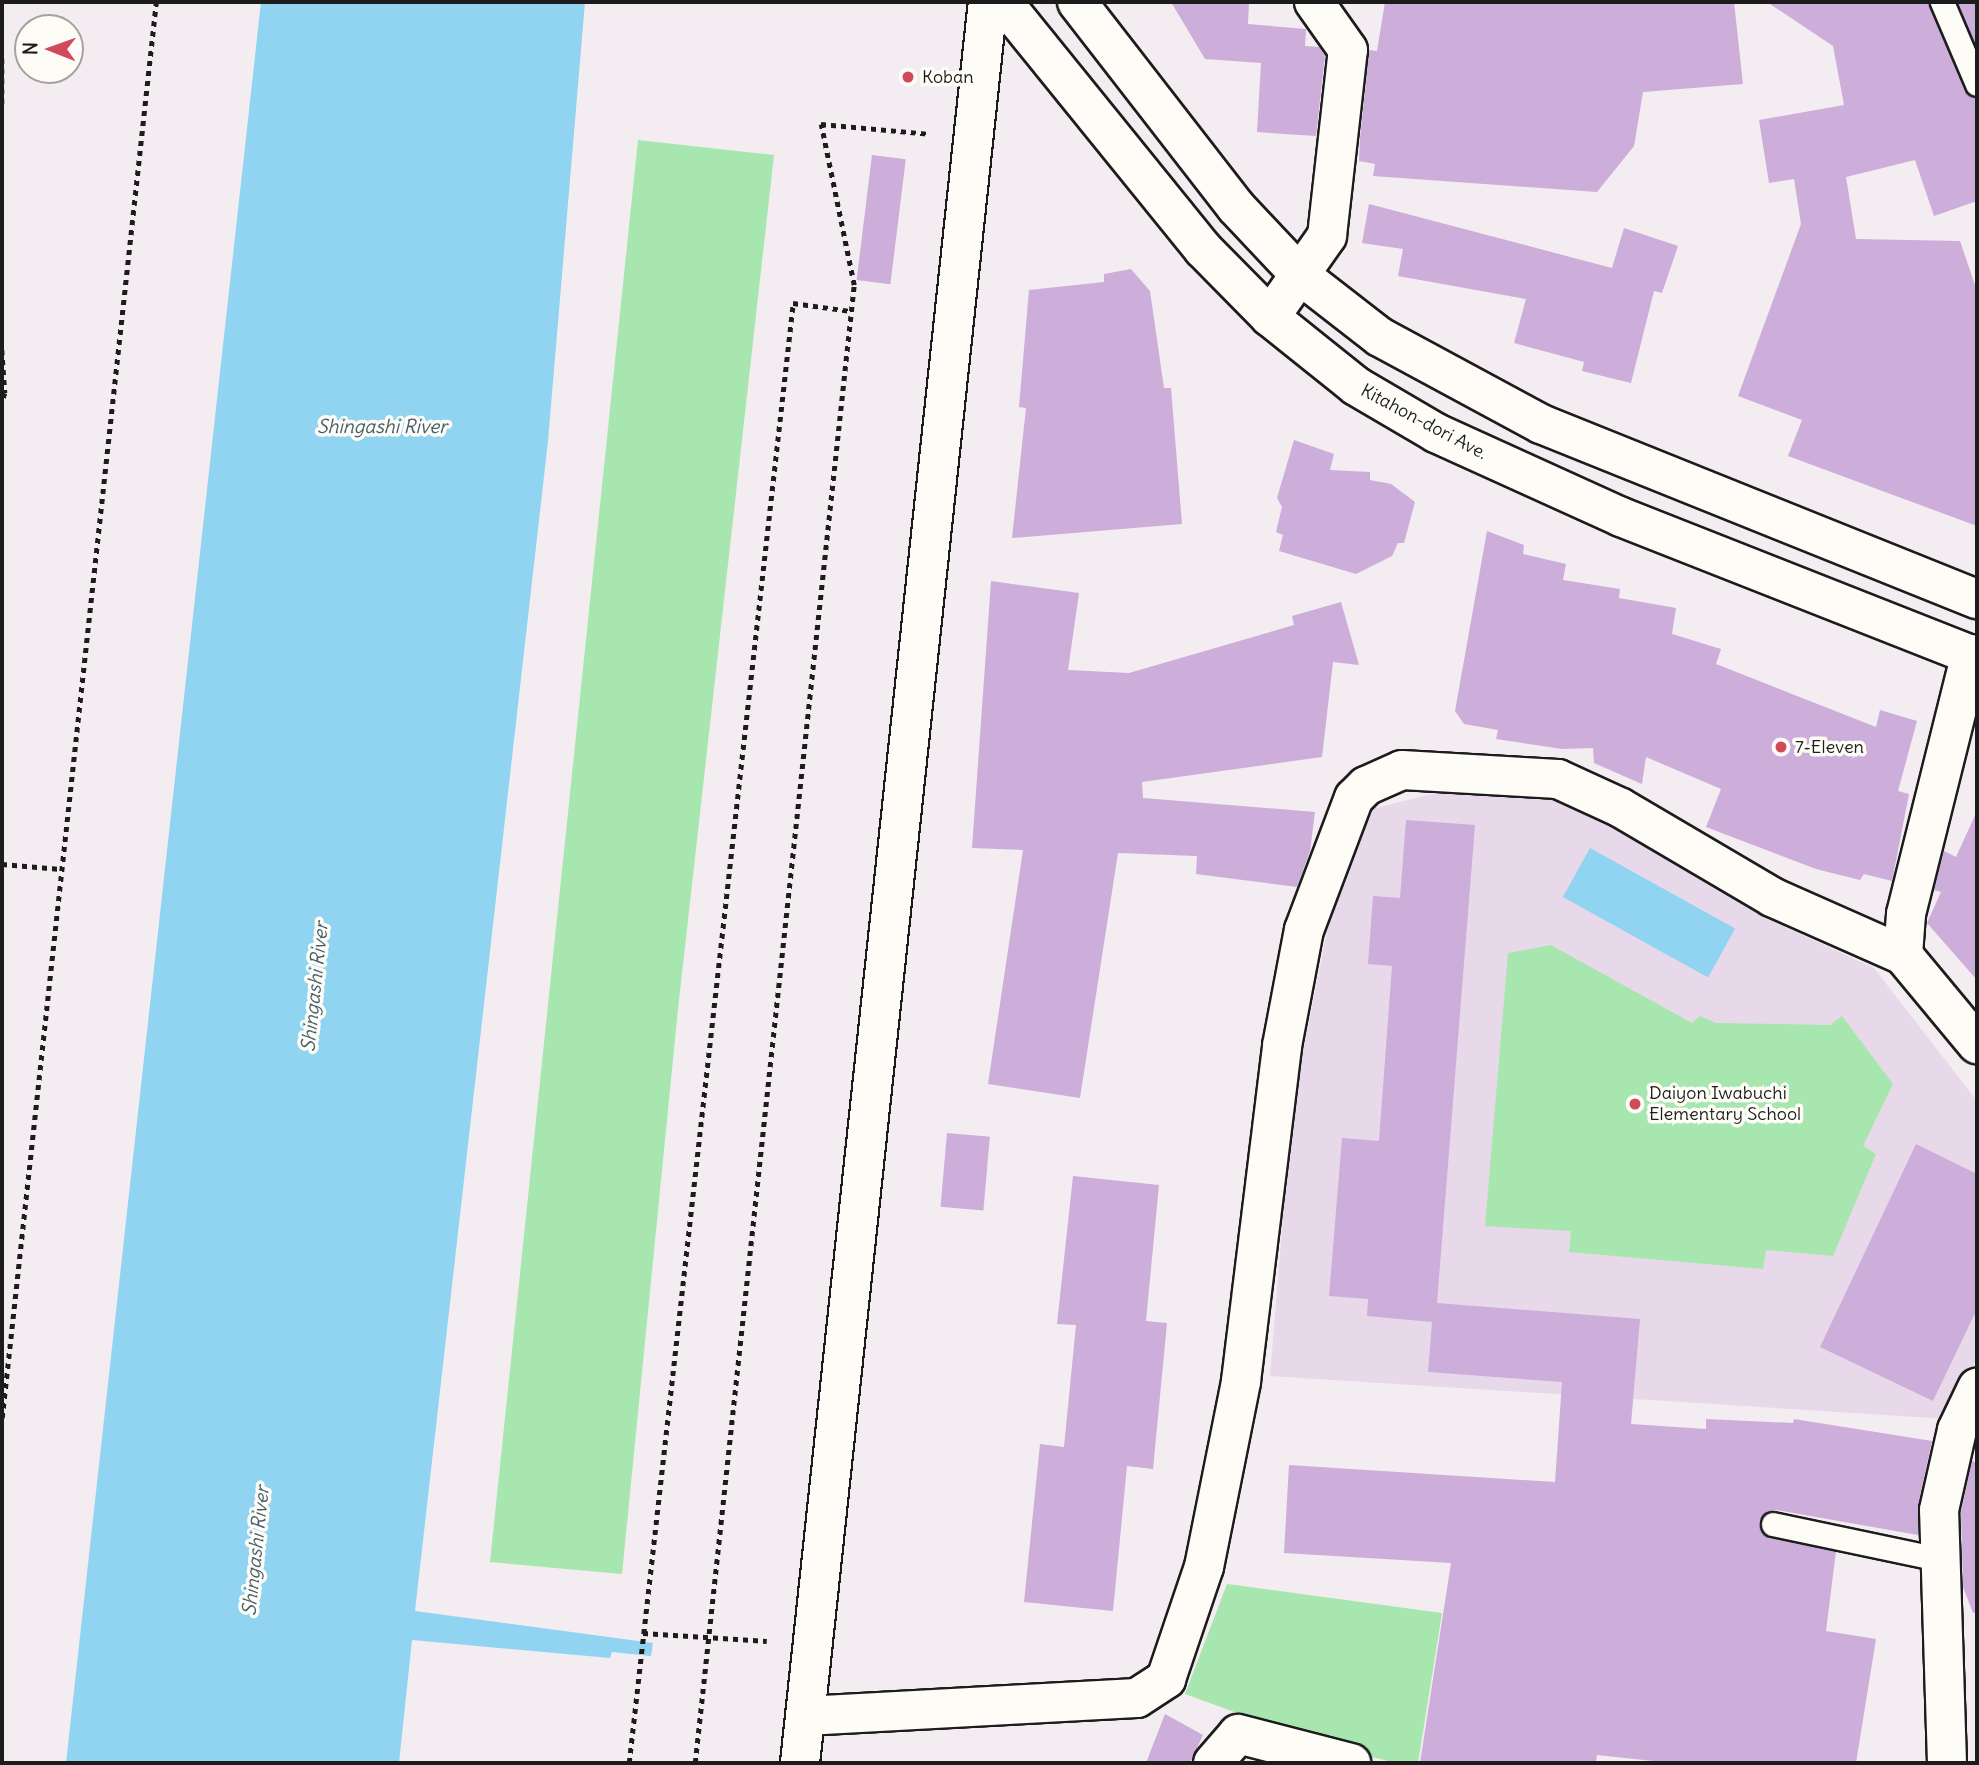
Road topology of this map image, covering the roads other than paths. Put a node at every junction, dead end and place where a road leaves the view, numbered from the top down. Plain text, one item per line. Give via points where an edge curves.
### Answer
1 (988, 2) edge
2 (1003, 2) edge
3 (1077, 2) edge
4 (1314, 2) edge
5 (1942, 2) edge
6 (1977, 84) edge
7 (1300, 275) junction
8 (1270, 317) junction
9 (1977, 599) edge
10 (1974, 655) edge
11 (1903, 955) junction
12 (1977, 1044) edge
13 (1977, 1388) edge
14 (1967, 1435) edge
15 (1773, 1524) dead end
16 (1939, 1559) junction
17 (805, 1716) junction
18 (800, 1763) edge
19 (1213, 1763) edge
20 (1351, 1763) edge
21 (1947, 1763) edge

1 - 17 main road
2 - 8 main road, Kitahon-dori Ave. via 1203,249
3 - 7 main road via 1236,207
4 - 7 main road via 1348,50 1327,236
5 - 6 lane
7 - 8 main road
7 - 9 main road via 1380,337 1541,424
8 - 10 main road, Kitahon-dori Ave. via 1356,386 1436,433 1621,517
10 - 11 main road via 1906,914
11 - 12 main road
11 - 17 main road via 1772,897 1621,808 1558,779 1402,770 1366,786 1354,798 1304,930 1282,1046 1241,1381 1204,1567 1166,1679 1137,1698
13 - 14 main road
14 - 16 main road via 1939,1510
15 - 16 lane
16 - 21 main road
17 - 18 main road
19 - 20 main road via 1238,1734

